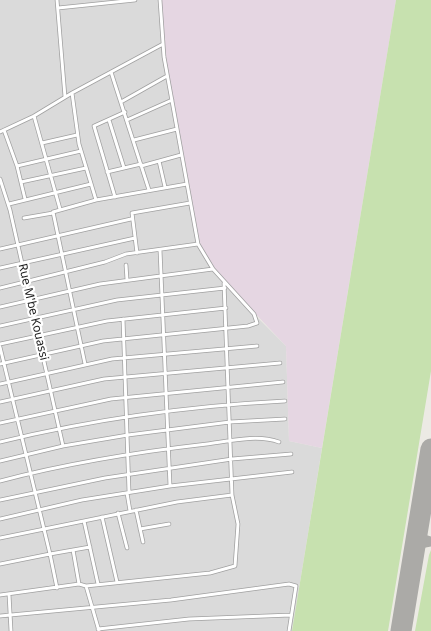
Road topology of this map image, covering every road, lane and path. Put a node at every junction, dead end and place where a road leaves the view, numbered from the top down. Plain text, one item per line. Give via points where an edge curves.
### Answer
1 (57, 0) edge
2 (135, 0) edge
3 (160, 0) edge
4 (58, 8) junction
5 (163, 44) junction
6 (111, 72) junction
7 (167, 76) junction
8 (72, 93) junction
9 (65, 97) junction
10 (172, 100) junction
11 (121, 102) junction
12 (125, 112) junction
13 (34, 116) junction
14 (109, 120) junction
15 (128, 120) junction
16 (177, 129) junction
17 (4, 130) junction
18 (0, 132) edge
19 (77, 135) junction
20 (134, 140) junction
21 (42, 143) junction
22 (81, 151) junction
23 (182, 155) junction
24 (46, 158) junction
25 (159, 161) junction
26 (141, 165) junction
27 (17, 166) junction
28 (86, 168) junction
29 (124, 168) junction
30 (108, 172) junction
31 (51, 176) junction
32 (0, 179) edge
33 (20, 182) junction
34 (91, 184) junction
35 (187, 184) junction
36 (166, 187) junction
37 (149, 190) junction
38 (56, 192) junction
39 (115, 197) junction
40 (24, 199) junction
41 (96, 200) junction
42 (190, 203) junction
43 (9, 204) junction
44 (60, 209) junction
45 (53, 213) junction
46 (24, 218) dead end
47 (131, 219) junction
48 (58, 236) junction
49 (135, 238) junction
50 (198, 244) junction
51 (18, 245) junction
52 (0, 249) edge
53 (160, 250) junction
54 (137, 253) junction
55 (62, 254) junction
56 (22, 263) junction
57 (126, 265) dead end
58 (0, 268) edge
59 (213, 270) junction
60 (66, 272) junction
61 (162, 277) junction
62 (127, 280) junction
63 (27, 281) junction
64 (224, 282) junction
65 (0, 288) edge
66 (225, 288) junction
67 (70, 291) junction
68 (162, 295) junction
69 (30, 299) junction
70 (0, 307) edge
71 (226, 308) junction
72 (74, 309) junction
73 (163, 315) junction
74 (34, 318) junction
75 (123, 319) junction
76 (0, 326) edge
77 (78, 327) junction
78 (228, 328) junction
79 (164, 334) junction
80 (38, 335) junction
81 (123, 338) junction
82 (81, 345) junction
83 (0, 346) edge
84 (257, 346) dead end
85 (227, 347) junction
86 (42, 353) junction
87 (165, 353) junction
88 (124, 357) junction
89 (2, 363) edge
90 (85, 364) junction
91 (280, 364) dead end
92 (228, 367) junction
93 (165, 372) junction
94 (47, 373) junction
95 (125, 377) junction
96 (9, 382) junction
97 (283, 382) dead end
98 (0, 384) edge
99 (228, 387) junction
100 (51, 390) junction
101 (166, 392) junction
102 (125, 397) junction
103 (12, 399) junction
104 (285, 401) dead end
105 (0, 402) edge
106 (229, 405) junction
107 (55, 409) junction
108 (166, 411) junction
109 (126, 416) junction
110 (18, 418) junction
111 (285, 419) dead end
112 (230, 422) junction
113 (0, 423) edge
114 (59, 428) junction
115 (167, 430) junction
116 (128, 435) junction
117 (22, 436) junction
118 (230, 441) junction
119 (0, 442) edge
120 (279, 442) dead end
121 (63, 446) junction
122 (168, 449) junction
123 (127, 454) junction
124 (291, 454) dead end
125 (25, 455) junction
126 (232, 459) junction
127 (0, 461) edge
128 (168, 468) junction
129 (292, 472) dead end
130 (30, 473) junction
131 (128, 474) junction
132 (232, 478) junction
133 (0, 481) edge
134 (170, 486) junction
135 (35, 491) junction
136 (128, 493) junction
137 (232, 495) junction
138 (0, 500) edge
139 (40, 510) junction
140 (136, 510) junction
141 (130, 511) junction
142 (118, 513) junction
143 (102, 517) junction
144 (0, 519) edge
145 (84, 520) junction
146 (169, 524) dead end
147 (44, 529) junction
148 (140, 529) junction
149 (0, 538) edge
150 (143, 542) dead end
151 (90, 547) junction
152 (127, 548) dead end
153 (73, 550) junction
154 (50, 554) junction
155 (0, 564) edge
156 (117, 582) junction
157 (79, 584) junction
158 (98, 584) junction
159 (86, 586) junction
160 (57, 588) junction
161 (9, 594) junction
162 (0, 595) edge
163 (92, 608) junction
164 (292, 615) junction
165 (0, 616) edge
166 (10, 616) junction
167 (98, 630) edge
168 (11, 631) edge
169 (289, 631) edge

1 - 4 street
2 - 4 street
3 - 5 street
4 - 9 street
5 - 6 street
5 - 7 street
6 - 8 street
6 - 11 street
7 - 10 street
7 - 11 street
8 - 9 street
8 - 19 street
9 - 13 street
10 - 15 street
10 - 16 street
11 - 12 street
12 - 14 street
12 - 15 street
13 - 17 street
13 - 21 street
14 - 29 street
14 - 30 street via 94,128
15 - 20 street
16 - 20 street
16 - 23 street
17 - 18 street
17 - 27 street
19 - 21 street
19 - 22 street
20 - 26 street
21 - 24 street
22 - 24 street
22 - 28 street
23 - 25 street
23 - 35 street
24 - 27 street
24 - 31 street
25 - 26 street
25 - 36 street
26 - 29 street
26 - 37 street
27 - 33 street
28 - 31 street
28 - 34 street
29 - 30 street
30 - 39 street
31 - 33 street
31 - 38 street
32 - 43 street, Rue M'be Kouassi
33 - 40 street
34 - 38 street
34 - 41 street
35 - 36 street
35 - 42 street
36 - 37 street
37 - 39 street
38 - 40 street
38 - 44 street
39 - 41 street
40 - 43 street
41 - 44 street
42 - 47 street via 133,213
42 - 50 street
43 - 51 street, Rue M'be Kouassi
44 - 45 street
45 - 46 street
45 - 48 street
47 - 48 street
47 - 49 street
48 - 51 street
48 - 55 street
49 - 54 street
49 - 55 street
50 - 53 street
50 - 59 street
51 - 52 street
51 - 56 street, Rue M'be Kouassi
53 - 54 street
53 - 61 street
54 - 60 street
55 - 56 street
55 - 60 street
56 - 58 street
56 - 63 street, Rue M'be Kouassi
57 - 62 street
59 - 61 street
59 - 64 street
60 - 63 street
60 - 67 street
61 - 62 street
61 - 68 street
62 - 67 street
63 - 65 street
63 - 69 street, Rue M'be Kouassi
64 - 66 street
64 - 78 street via 258,320 256,325
66 - 68 street
66 - 71 street
67 - 69 street
67 - 72 street
68 - 72 street
68 - 73 street
69 - 70 street
69 - 74 street, Rue M'be Kouassi
71 - 73 street
71 - 78 street
72 - 74 street
72 - 77 street
73 - 75 street
73 - 79 street
74 - 76 street
74 - 80 street, Rue M'be Kouassi
75 - 77 street
75 - 81 street
77 - 80 street
77 - 82 street
78 - 79 street
78 - 85 street
79 - 81 street
79 - 87 street
80 - 83 street
80 - 86 street, Rue M'be Kouassi
81 - 82 street
81 - 88 street
82 - 86 street
82 - 90 street
83 - 89 street
84 - 85 street
85 - 87 street
85 - 92 street
86 - 89 street
86 - 94 street, Rue M'be Kouassi
87 - 88 street
87 - 93 street
88 - 90 street
88 - 95 street
89 - 96 street
90 - 94 street
91 - 92 street
92 - 93 street
92 - 99 street
93 - 95 street
93 - 101 street
94 - 96 street
94 - 100 street, Rue M'be Kouassi
95 - 100 street
95 - 102 street
96 - 98 street
96 - 103 street
97 - 99 street
99 - 101 street
99 - 106 street
100 - 103 street
100 - 107 street, Rue M'be Kouassi
101 - 102 street
101 - 108 street
102 - 107 street
102 - 109 street
103 - 105 street
103 - 110 street
104 - 106 street
106 - 108 street
106 - 112 street
107 - 110 street
107 - 114 street, Rue M'be Kouassi
108 - 109 street
108 - 115 street
109 - 114 street
109 - 116 street
110 - 113 street
110 - 117 street
111 - 112 street
112 - 115 street
112 - 118 street
114 - 117 street
114 - 121 street, Rue M'be Kouassi
115 - 116 street
115 - 122 street
116 - 121 street
116 - 123 street
117 - 119 street
117 - 125 street
118 - 120 street via 265,439
118 - 122 street
118 - 126 street
121 - 125 street
122 - 123 street
122 - 128 street
123 - 130 street
123 - 131 street
124 - 126 street
125 - 127 street
125 - 130 street
126 - 128 street
126 - 132 street
128 - 131 street
128 - 134 street
129 - 132 street
130 - 133 street
130 - 135 street
131 - 135 street
131 - 136 street
132 - 134 street
132 - 137 street
134 - 136 street
135 - 138 street
135 - 139 street
136 - 139 street
136 - 141 street
137 - 140 street
137 - 156 street via 238,536 236,563 232,569
139 - 144 street
139 - 147 street
140 - 141 street
140 - 148 street
141 - 142 street
142 - 143 street
142 - 152 street
143 - 145 street
143 - 156 street
145 - 147 street
145 - 151 street
146 - 148 street
147 - 149 street
147 - 154 street
148 - 150 street
151 - 153 street
151 - 158 street
153 - 154 street
153 - 157 street
154 - 155 street
154 - 160 street
156 - 158 street
157 - 159 street
157 - 160 street
158 - 159 street
159 - 163 street
160 - 161 street
161 - 162 street
161 - 166 street
163 - 164 street via 289,584 296,586
163 - 166 street
163 - 167 street
164 - 167 street via 196,618
164 - 169 street
165 - 166 street
166 - 168 street

